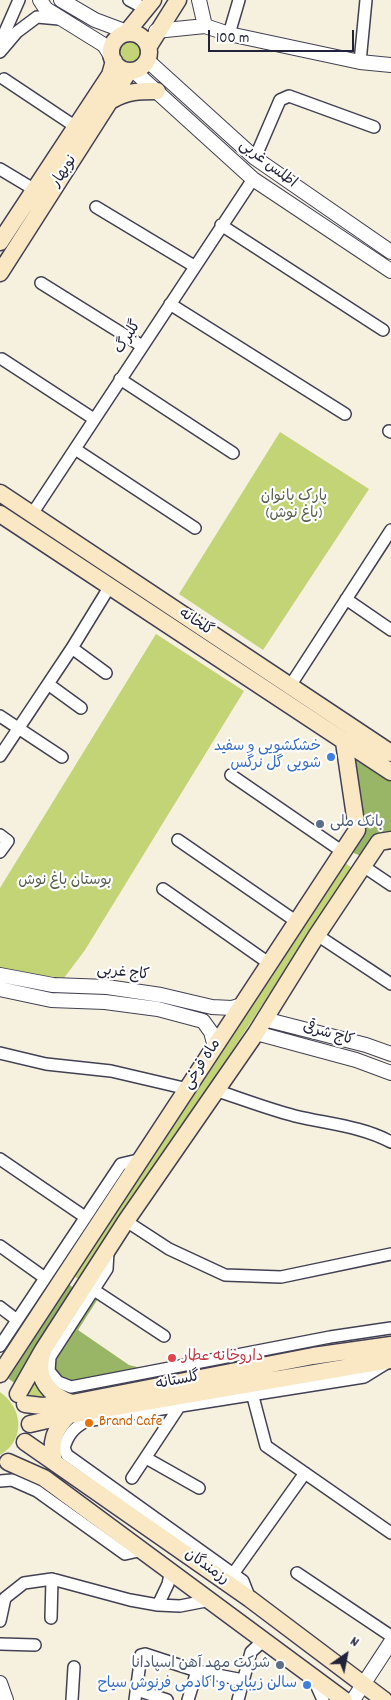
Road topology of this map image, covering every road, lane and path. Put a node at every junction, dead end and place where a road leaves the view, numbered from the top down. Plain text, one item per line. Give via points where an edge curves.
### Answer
1 (19, 0) edge
2 (40, 0) edge
3 (61, 0) edge
4 (129, 0) edge
5 (178, 0) edge
6 (199, 0) edge
7 (240, 0) edge
8 (366, 0) edge
9 (149, 5) edge
10 (59, 19) junction
11 (205, 26) junction
12 (127, 32) junction
13 (229, 34) junction
14 (2, 35) edge
15 (0, 52) edge
16 (143, 56) junction
17 (112, 59) junction
18 (360, 62) junction
19 (391, 65) edge
20 (4, 79) dead end
21 (157, 91) junction
22 (112, 100) junction
23 (76, 127) junction
24 (374, 127) dead end
25 (255, 158) junction
26 (0, 169) edge
27 (253, 179) junction
28 (34, 190) junction
29 (96, 207) dead end
30 (221, 225) junction
31 (0, 242) edge
32 (391, 252) edge
33 (194, 266) junction
34 (391, 271) edge
35 (0, 273) edge
36 (41, 283) dead end
37 (170, 304) junction
38 (383, 330) dead end
39 (142, 346) junction
40 (2, 359) dead end
41 (120, 379) junction
42 (345, 414) dead end
43 (94, 419) junction
44 (74, 449) junction
45 (233, 453) dead end
46 (0, 493) edge
47 (0, 514) edge
48 (32, 514) junction
49 (195, 528) dead end
50 (391, 530) edge
51 (110, 586) junction
52 (346, 599) junction
53 (391, 630) edge
54 (72, 648) junction
55 (106, 674) dead end
56 (48, 684) junction
57 (290, 686) junction
58 (81, 708) dead end
59 (0, 716) edge
60 (18, 728) junction
61 (344, 742) junction
62 (391, 753) edge
63 (0, 756) edge
64 (62, 757) dead end
65 (391, 772) edge
66 (231, 775) dead end
67 (0, 835) edge
68 (178, 840) dead end
69 (391, 840) edge
70 (0, 852) edge
71 (343, 852) junction
72 (363, 866) junction
73 (391, 885) edge
74 (162, 888) dead end
75 (297, 922) junction
76 (317, 935) junction
77 (270, 964) junction
78 (0, 975) edge
79 (391, 984) edge
80 (0, 989) edge
81 (242, 1005) junction
82 (212, 1007) junction
83 (264, 1019) junction
84 (203, 1021) junction
85 (256, 1034) junction
86 (215, 1047) junction
87 (0, 1052) edge
88 (391, 1054) edge
89 (391, 1073) edge
90 (188, 1089) junction
91 (215, 1090) junction
92 (391, 1142) edge
93 (0, 1159) edge
94 (142, 1159) junction
95 (85, 1217) junction
96 (126, 1221) junction
97 (0, 1246) edge
98 (391, 1254) edge
99 (66, 1276) junction
100 (45, 1278) junction
101 (89, 1289) junction
102 (0, 1307) edge
103 (17, 1320) junction
104 (391, 1328) edge
105 (164, 1336) dead end
106 (0, 1346) edge
107 (43, 1350) junction
108 (391, 1355) edge
109 (0, 1374) edge
110 (0, 1381) edge
111 (252, 1393) junction
112 (22, 1399) junction
113 (179, 1407) junction
114 (71, 1409) junction
115 (30, 1424) junction
116 (25, 1442) junction
117 (146, 1458) junction
118 (54, 1462) junction
119 (4, 1463) edge
120 (305, 1473) junction
121 (132, 1478) dead end
122 (0, 1481) edge
123 (199, 1488) dead end
124 (391, 1533) edge
125 (142, 1550) junction
126 (171, 1570) junction
127 (297, 1573) dead end
128 (233, 1574) junction
129 (52, 1580) junction
130 (250, 1599) junction
131 (211, 1600) junction
132 (158, 1605) junction
133 (51, 1618) dead end
134 (0, 1621) edge
135 (391, 1636) edge
136 (264, 1640) junction
137 (391, 1642) edge
138 (0, 1644) edge
139 (35, 1645) dead end
140 (74, 1668) dead end
141 (197, 1671) junction
142 (312, 1676) junction
143 (244, 1680) junction
144 (0, 1683) edge
145 (363, 1684) junction
146 (136, 1695) edge
147 (6, 1700) edge
148 (72, 1700) edge
149 (82, 1700) edge
150 (167, 1700) edge
151 (188, 1700) edge
152 (238, 1700) edge
153 (323, 1700) edge
154 (344, 1700) edge
155 (353, 1700) edge
156 (384, 1700) edge

1 - 14 street
2 - 10 street
3 - 12 street via 96,20
4 - 9 street
5 - 16 main road, نوبهار
6 - 11 street
7 - 13 street
8 - 18 street
9 - 12 main road
10 - 15 street via 37,17
10 - 17 street via 104,45
11 - 13 street
11 - 16 street
12 - 16 main road via 143,37
12 - 17 main road via 114,41
13 - 18 street
16 - 17 main road via 120,68
16 - 21 street, اطلس غربی
16 - 22 main road, نوبهار
16 - 25 street, اطلس غربی
17 - 23 main road, نوبهار via 110,76
18 - 19 street
20 - 23 street
21 - 22 main road via 136,91
21 - 27 street, اطلس غربی
22 - 35 main road, نوبهار
23 - 28 main road, نوبهار
24 - 25 street via 289,96 280,100
25 - 32 street, اطلس غربی
26 - 28 street
27 - 30 street, گلبرگ
27 - 34 street, اطلس غربی
28 - 31 main road, نوبهار
29 - 33 street
30 - 33 street, گلبرگ
30 - 38 street
33 - 37 street, گلبرگ
36 - 39 street
37 - 39 street, گلبرگ
37 - 42 street
39 - 41 street, گلبرگ
40 - 43 street
41 - 43 street, گلبرگ
41 - 45 street
43 - 44 street, گلبرگ
44 - 48 street, گلبرگ
44 - 49 street
46 - 48 main road, گلخانه
47 - 51 main road, گلخانه
48 - 57 main road, گلخانه
50 - 52 street
51 - 54 street
51 - 61 main road, گلخانه
52 - 53 street
52 - 57 street
54 - 55 street
54 - 56 street
56 - 58 street
56 - 60 street
57 - 62 main road, گلخانه
59 - 60 street
60 - 63 street
60 - 64 street
61 - 65 main road, گلخانه
61 - 71 main road, ماه فرخی via 357,830
66 - 71 street
67 - 70 street via 8,841
68 - 75 street
69 - 72 main road, ماه فرخی via 379,842
71 - 72 main road
71 - 75 main road, ماه فرخی
72 - 73 street
72 - 76 main road, ماه فرخی
74 - 77 street
75 - 77 main road, ماه فرخی
76 - 79 street
76 - 83 main road, ماه فرخی
77 - 81 main road, ماه فرخی
78 - 82 street, کاج غربی via 53,985 107,987 161,995
80 - 84 street, کاج غربی via 51,1000 105,1002 158,1009
81 - 82 street, کاج غربی
81 - 86 main road, ماه فرخی
82 - 84 street via 212,1018
83 - 85 main road, ماه فرخی
83 - 88 street, کاج شرقی
84 - 86 street via 211,1032
85 - 89 street, کاج شرقی via 356,1060
85 - 91 main road, ماه فرخی
86 - 90 main road, ماه فرخی
87 - 90 street via 46,1064 111,1071
90 - 94 main road, ماه فرخی
91 - 92 street
91 - 96 main road, ماه فرخی
93 - 95 street
94 - 95 street via 121,1164
94 - 99 main road, ماه فرخی
95 - 100 street
96 - 98 street via 170,1249 225,1275 281,1277
96 - 101 main road, ماه فرخی
97 - 100 street
99 - 101 main road
99 - 109 main road, ماه فرخی
100 - 103 street
101 - 104 street via 50,1357 49,1371 58,1382 71,1387
101 - 105 street
101 - 107 main road, ماه فرخی
102 - 103 street
103 - 106 street
107 - 112 main road, ماه فرخی
107 - 114 main road via 40,1367 44,1384
108 - 111 street via 364,1377
108 - 114 main road, گلستانه via 313,1356
110 - 112 main road
111 - 113 street
111 - 120 street via 266,1446
112 - 114 main road, گلستانه via 42,1406
112 - 115 main road
113 - 117 street
113 - 128 street via 86,1420 74,1427 64,1448 67,1455
114 - 115 main road, گلستانه
114 - 118 main road via 54,1436
115 - 116 main road
116 - 118 main road, رزمندگان
116 - 119 main road
117 - 121 street
117 - 123 street
118 - 130 main road, رزمندگان
119 - 125 main road, رزمندگان via 44,1478
120 - 124 street
120 - 128 street
122 - 125 street via 12,1480 37,1492 125,1554
125 - 126 main road, رزمندگان
126 - 131 main road, رزمندگان
126 - 132 street
127 - 135 street
128 - 130 street via 243,1581
129 - 132 street
129 - 133 street
129 - 134 street via 24,1583 5,1598
130 - 145 main road, رزمندگان
131 - 132 street via 180,1606
131 - 136 main road, رزمندگان
136 - 142 main road, رزمندگان
136 - 143 street via 251,1652
137 - 145 street
138 - 139 street
140 - 148 street
141 - 143 street
141 - 146 street via 141,1655
141 - 151 street
142 - 153 street
142 - 154 main road, رزمندگان
143 - 152 street
144 - 147 street
145 - 155 street
145 - 156 main road, رزمندگان
146 - 150 street
148 - 149 street

